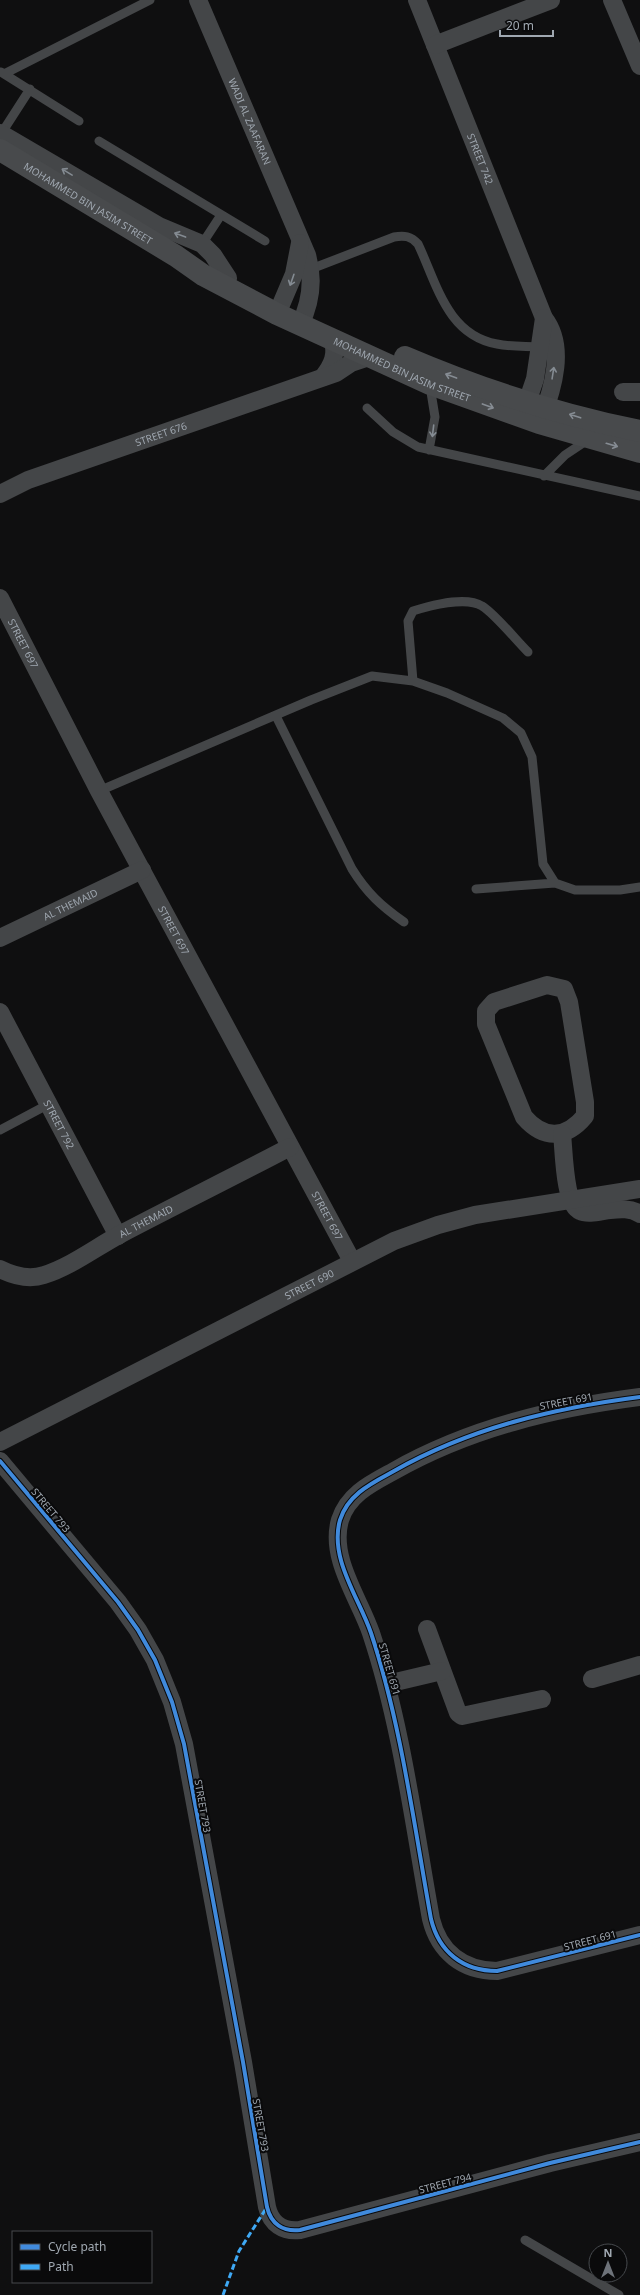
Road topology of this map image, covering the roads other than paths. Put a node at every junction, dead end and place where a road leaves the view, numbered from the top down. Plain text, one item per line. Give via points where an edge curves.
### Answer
1 (150, 0) edge
2 (198, 0) edge
3 (417, 0) edge
4 (551, 0) edge
5 (612, 0) edge
6 (435, 46) junction
7 (640, 66) edge
8 (2, 73) edge
9 (30, 89) junction
10 (79, 121) dead end
11 (0, 139) edge
12 (99, 141) dead end
13 (221, 214) junction
14 (265, 241) dead end
15 (300, 243) junction
16 (202, 244) junction
17 (176, 256) junction
18 (310, 269) junction
19 (228, 278) junction
20 (279, 309) junction
21 (544, 318) junction
22 (302, 320) junction
23 (332, 341) junction
24 (540, 347) junction
25 (369, 357) junction
26 (323, 377) junction
27 (430, 384) junction
28 (367, 408) dead end
29 (534, 412) junction
30 (640, 419) edge
31 (615, 426) junction
32 (640, 431) edge
33 (590, 439) junction
34 (429, 450) junction
35 (640, 452) edge
36 (544, 476) junction
37 (0, 494) edge
38 (640, 496) edge
39 (0, 598) edge
40 (528, 652) dead end
41 (413, 681) junction
42 (276, 716) junction
43 (99, 791) junction
44 (142, 870) junction
45 (555, 883) junction
46 (640, 887) edge
47 (476, 889) dead end
48 (404, 922) dead end
49 (0, 938) edge
50 (0, 1012) edge
51 (48, 1104) junction
52 (0, 1130) edge
53 (562, 1134) junction
54 (290, 1147) junction
55 (640, 1189) edge
56 (570, 1200) junction
57 (640, 1214) edge
58 (118, 1236) junction
59 (352, 1261) junction
60 (0, 1269) edge
61 (640, 1397) edge
62 (0, 1442) edge
63 (0, 1462) edge
64 (427, 1629) dead end
65 (640, 1665) edge
66 (442, 1671) junction
67 (592, 1678) dead end
68 (387, 1684) junction
69 (542, 1699) dead end
70 (640, 1935) edge
71 (640, 2142) edge
72 (267, 2207) joint
73 (524, 2240) dead end
74 (619, 2295) edge

1 - 8 lane
2 - 15 street, WADI AL ZAAFARAN
3 - 6 street, STREET 742
4 - 6 street
5 - 7 street
6 - 21 street, STREET 742
8 - 9 lane
9 - 10 lane
9 - 11 lane
16 -> 11 street via 154,223
11 - 17 street, MOHAMMED BIN JASIM STREET
12 - 13 lane
13 - 14 lane
13 - 16 lane
15 - 18 street, WADI AL ZAAFARAN
15 -> 20 street via 294,274
16 - 19 street via 214,255
17 - 19 street, MOHAMMED BIN JASIM STREET via 195,260
17 - 20 street, MOHAMMED BIN JASIM STREET via 203,275
18 - 22 street, WADI AL ZAAFARAN via 310,290
18 - 24 lane via 394,237 411,238 418,244 450,315 460,326 484,341
19 - 20 street, MOHAMMED BIN JASIM STREET
20 - 22 street, MOHAMMED BIN JASIM STREET
21 - 24 street, STREET 742
29 -> 21 street, STREET 742 via 554,369 556,347 552,331
22 - 23 street, MOHAMMED BIN JASIM STREET
29 -> 22 street, MOHAMMED BIN JASIM STREET via 442,373
23 - 25 street, MOHAMMED BIN JASIM STREET
23 - 26 street via 333,360
24 - 29 street, STREET 742 via 535,379
25 - 26 street, STREET 676
25 - 27 street, MOHAMMED BIN JASIM STREET
26 - 37 street, STREET 676 via 28,480
27 -> 29 street, MOHAMMED BIN JASIM STREET
27 -> 34 lane via 435,417
28 - 34 lane via 404,440
31 -> 29 street, MOHAMMED BIN JASIM STREET
29 - 33 street, MOHAMMED BIN JASIM STREET
30 - 31 street
31 - 32 street, MOHAMMED BIN JASIM STREET
33 -> 35 street, MOHAMMED BIN JASIM STREET
33 - 36 lane via 565,455
34 - 36 lane
36 - 38 lane
39 - 43 street, STREET 697
40 - 41 lane via 482,605 455,602 426,607 413,611 408,621
41 - 42 lane via 372,676
41 - 45 lane via 503,718 521,733 532,757 544,864
42 - 43 lane
42 - 48 lane via 364,889
43 - 44 street, STREET 697
44 - 49 street, AL THEMAID
44 - 54 street, STREET 697
45 - 46 lane via 575,890 620,890
45 - 47 lane
50 - 51 street, STREET 792
51 - 52 lane
51 - 58 street, STREET 792
53 - 53 street via 576,1126 585,1116 585,1102 564,989 547,985 494,1002 486,1011 486,1024 524,1118 533,1128
53 - 56 street
54 - 58 street, AL THEMAID
54 - 59 street, STREET 697
55 - 56 street, STREET 690
56 - 57 street via 574,1208 582,1212 623,1209
56 - 59 street, STREET 690 via 475,1215 438,1225 394,1241
58 - 60 street, AL THEMAID via 43,1276 27,1278
59 - 62 street, STREET 690
61 - 68 street, STREET 691 via 562,1409 496,1426 401,1466 353,1498 339,1524 338,1553 368,1624
63 - 72 street, STREET 793 via 122,1607 155,1660 172,1702 185,1752
64 - 66 street
65 - 67 street
66 - 68 street
66 - 69 street via 458,1713 462,1716
68 - 70 street, STREET 691 via 431,1919 438,1940 449,1954 474,1969 497,1971
71 - 72 street, STREET 794 via 550,2163 300,2230 285,2230 278,2226
73 - 74 lane

